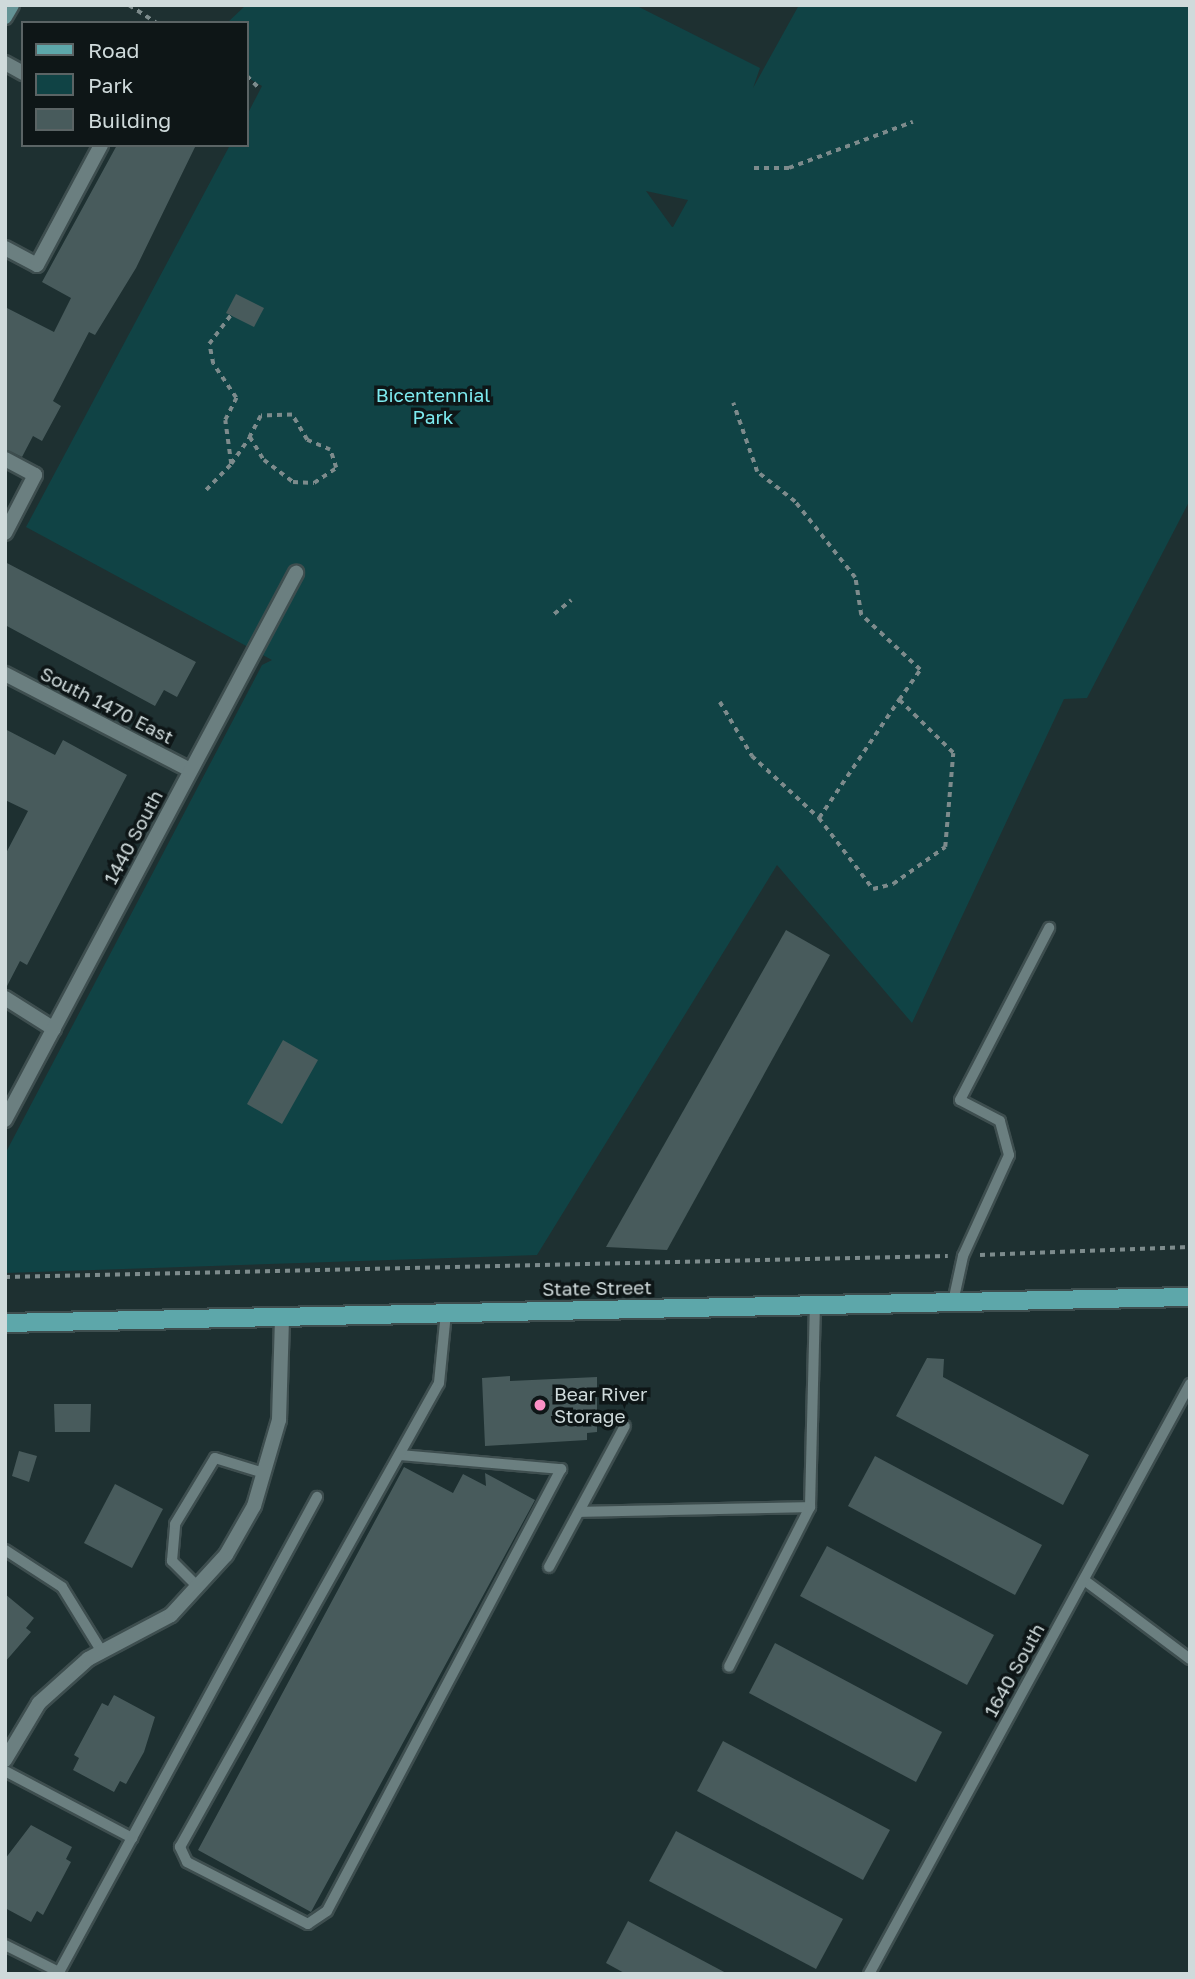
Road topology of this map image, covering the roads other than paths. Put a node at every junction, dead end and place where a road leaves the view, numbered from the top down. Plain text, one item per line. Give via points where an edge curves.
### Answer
1 (12, 5) edge
2 (5, 17) edge
3 (5, 63) edge
4 (21, 72) edge
5 (100, 147) edge
6 (5, 248) edge
7 (5, 459) edge
8 (5, 533) edge
9 (296, 573) dead end
10 (5, 674) edge
11 (191, 771) junction
12 (1049, 928) dead end
13 (5, 998) edge
14 (54, 1029) junction
15 (5, 1120) edge
16 (1190, 1297) edge
17 (953, 1302) junction
18 (815, 1305) junction
19 (446, 1313) junction
20 (282, 1317) junction
21 (5, 1323) edge
22 (1190, 1384) edge
23 (625, 1426) dead end
24 (400, 1455) junction
25 (264, 1472) junction
26 (317, 1497) dead end
27 (810, 1507) junction
28 (579, 1512) junction
29 (5, 1550) edge
30 (549, 1567) dead end
31 (1084, 1580) junction
32 (198, 1587) junction
33 (102, 1652) junction
34 (1190, 1659) edge
35 (729, 1667) dead end
36 (5, 1760) edge
37 (5, 1771) edge
38 (132, 1838) junction
39 (5, 1945) edge
40 (58, 1973) edge
41 (869, 1974) edge

1 - 2 street
3 - 4 street
5 - 6 street via 37,265
7 - 8 street via 36,475
9 - 11 street, 1440 South
10 - 11 street, South 1470 East
11 - 14 street, 1440 South
12 - 17 lane via 960,1100 1000,1121 1009,1155 963,1256
13 - 14 street
14 - 15 street, 1440 South
16 - 17 main road, State Street
17 - 18 main road, State Street
18 - 19 main road, State Street
18 - 27 lane
19 - 20 main road, State Street
19 - 24 lane via 439,1383
20 - 21 main road, State Street
20 - 25 street via 279,1420
22 - 31 lane, 1640 South
23 - 28 lane
24 - 24 lane via 180,1847 187,1862 309,1924 327,1911 561,1469
25 - 32 street via 254,1506 226,1555
25 - 32 lane via 215,1458 175,1524 172,1561
26 - 38 lane
27 - 28 lane
27 - 35 lane
28 - 30 lane
29 - 33 lane via 62,1587
31 - 34 lane
31 - 41 lane, 1640 South
32 - 33 street via 171,1615
33 - 36 street via 39,1703
37 - 38 lane
38 - 40 lane
39 - 40 lane

